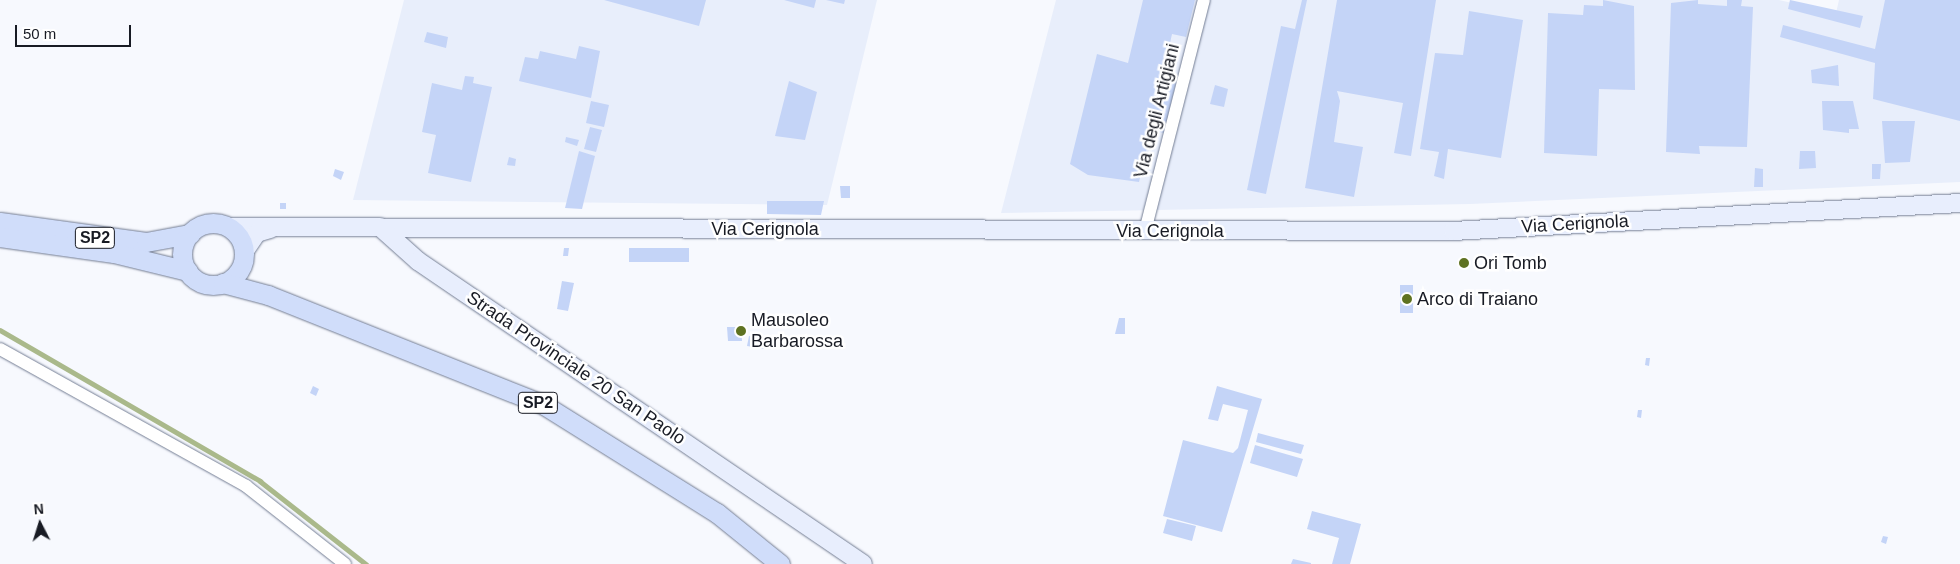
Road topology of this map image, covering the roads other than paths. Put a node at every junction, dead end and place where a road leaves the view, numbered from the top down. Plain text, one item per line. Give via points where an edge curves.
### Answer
1 (1204, 0) edge
2 (1960, 203) edge
3 (0, 222) edge
4 (228, 227) junction
5 (380, 227) junction
6 (275, 228) junction
7 (1145, 231) junction
8 (190, 234) junction
9 (0, 237) edge
10 (244, 258) junction
11 (188, 271) junction
12 (223, 283) junction
13 (268, 295) junction
14 (0, 349) edge
15 (345, 564) edge
16 (780, 564) edge
17 (863, 564) edge

1 - 7 street, Via degli Artigiani
2 - 7 street, Via Cerignola via 1453,231
3 - 8 main road, SP2 via 146,242
4 - 6 street
4 - 8 main road, SP2 via 208,224
4 - 10 main road via 242,242
5 - 6 street
5 - 7 street, Via Cerignola
5 - 17 street, Strada Provinciale 20 San Paolo via 418,261
6 - 10 street via 257,233
8 - 11 main road via 182,252
9 - 11 main road, SP2 via 114,253
10 - 12 main road via 236,275
10 - 13 main road
11 - 12 main road, SP2 via 204,283
12 - 13 main road, SP2
13 - 16 main road, SP2 via 544,406 717,513
14 - 15 street via 246,486

